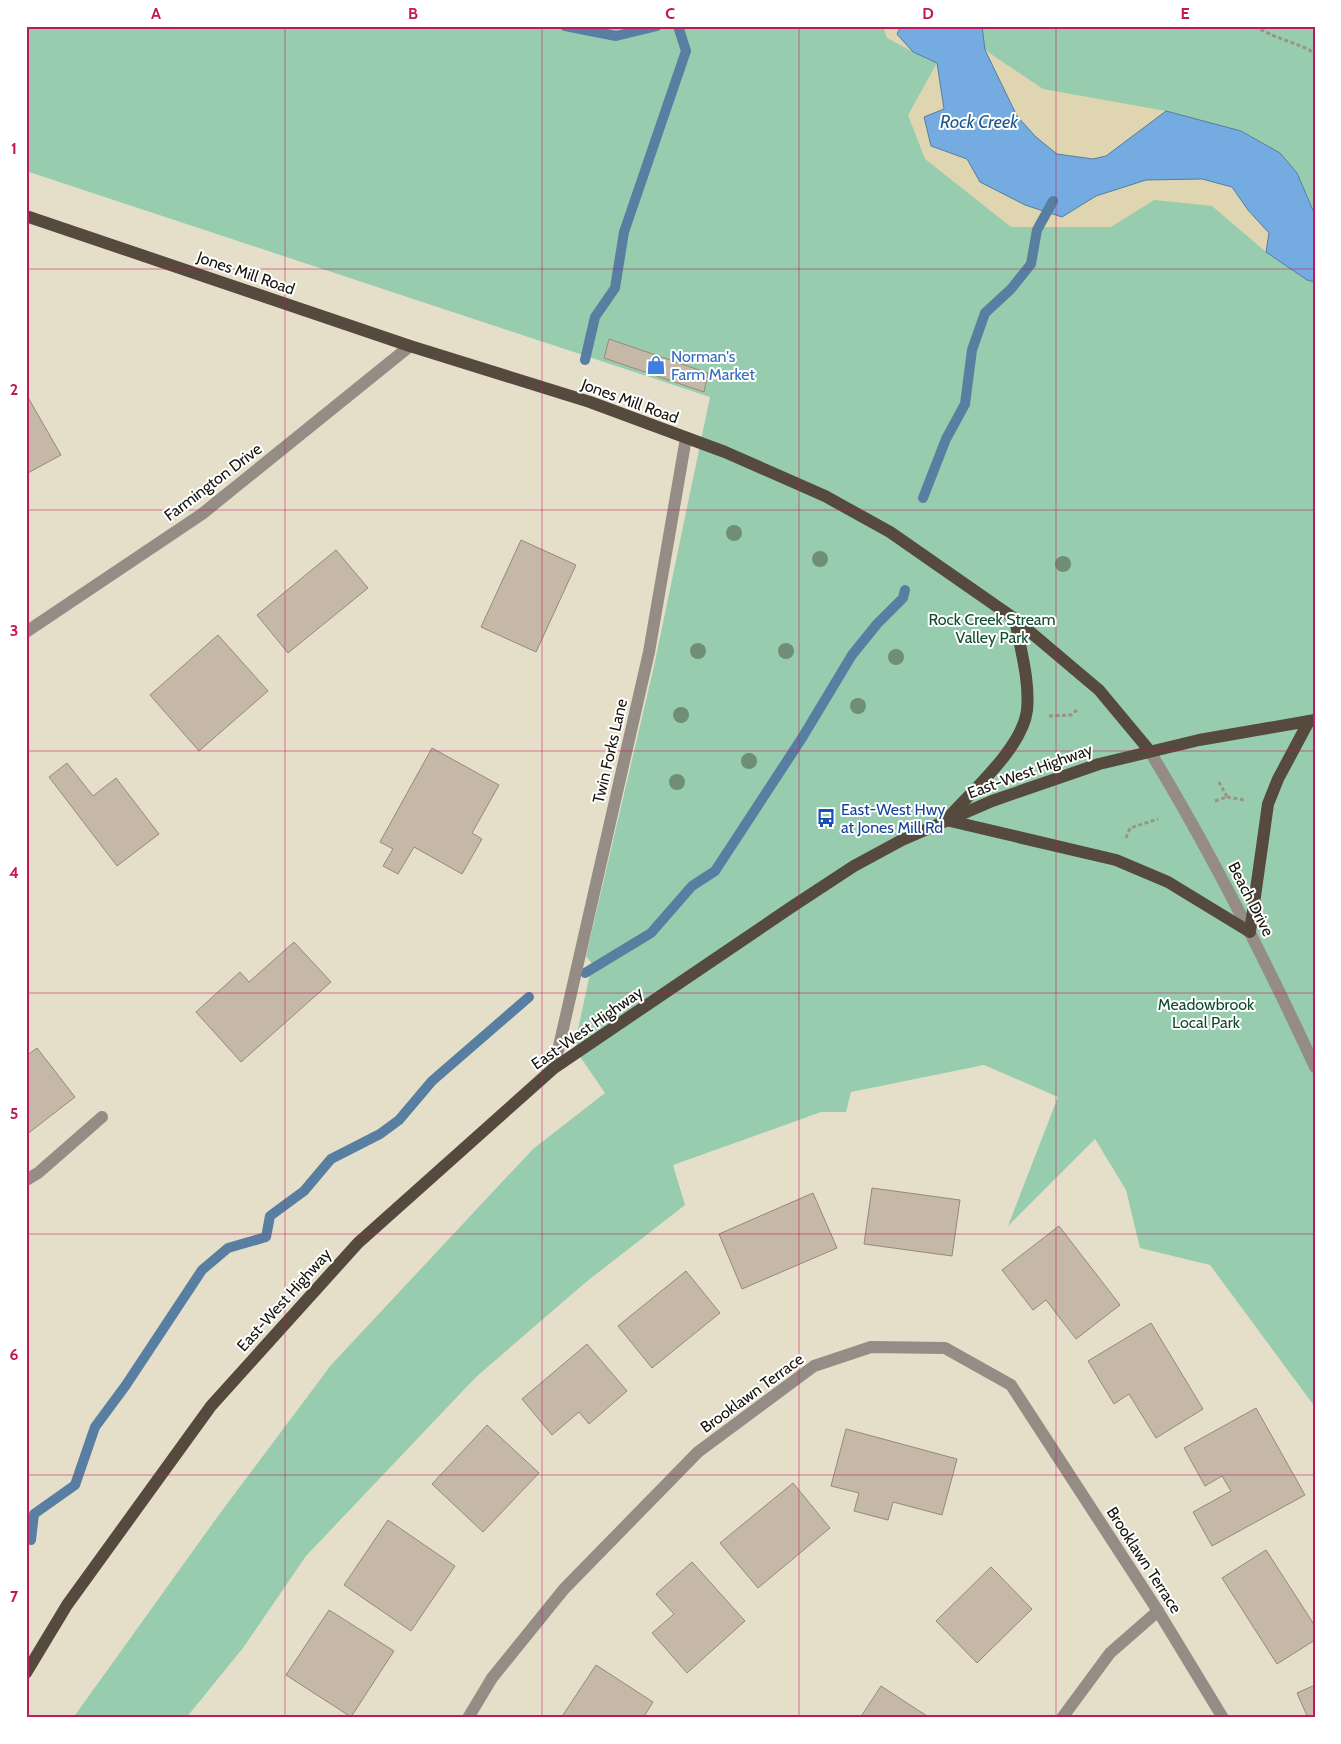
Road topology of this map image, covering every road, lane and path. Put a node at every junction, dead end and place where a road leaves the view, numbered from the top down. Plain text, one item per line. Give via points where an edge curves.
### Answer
1 (1255, 26) edge
2 (1315, 53) edge
3 (26, 216) edge
4 (410, 346) junction
5 (686, 438) junction
6 (1015, 619) junction
7 (26, 632) edge
8 (1077, 710) dead end
9 (1048, 716) dead end
10 (1312, 721) edge
11 (1150, 750) junction
12 (1219, 782) dead end
13 (1227, 797) junction
14 (1215, 801) dead end
15 (1247, 801) dead end
16 (1158, 819) dead end
17 (946, 820) junction
18 (1125, 839) dead end
19 (1250, 932) junction
20 (1315, 1067) edge
21 (554, 1068) junction
22 (102, 1117) dead end
23 (26, 1180) edge
24 (1158, 1611) junction
25 (26, 1673) edge
26 (468, 1718) edge
27 (1062, 1718) edge
28 (1223, 1718) edge

1 - 2 path
3 - 4 main road, Jones Mill Road
4 - 5 main road, Jones Mill Road via 590,402
4 - 7 street, Farmington Drive via 202,514
5 - 6 main road, Jones Mill Road via 825,496 890,532
5 - 21 street, Twin Forks Lane via 649,652
6 - 11 main road, Jones Mill Road via 1100,690
6 - 17 main road via 1027,686 1027,712 1006,753
8 - 9 path via 1071,715
10 - 11 main road, East-West Highway
10 - 19 main road via 1268,804
11 - 17 main road, East-West Highway via 1081,770
11 - 19 street, Beach Drive via 1186,810
12 - 13 path
13 - 14 path
13 - 15 path
16 - 18 path via 1130,828
17 - 19 main road via 1116,860 1168,882
17 - 21 main road, East-West Highway via 854,866
19 - 20 street, Beach Drive
21 - 25 main road, East-West Highway via 358,1243 211,1406 67,1605
22 - 23 street
24 - 26 street, Brooklawn Terrace via 1011,1385 945,1348 871,1347 814,1366 698,1452 564,1589 492,1678
24 - 27 street via 1110,1653
24 - 28 street, Brooklawn Terrace

